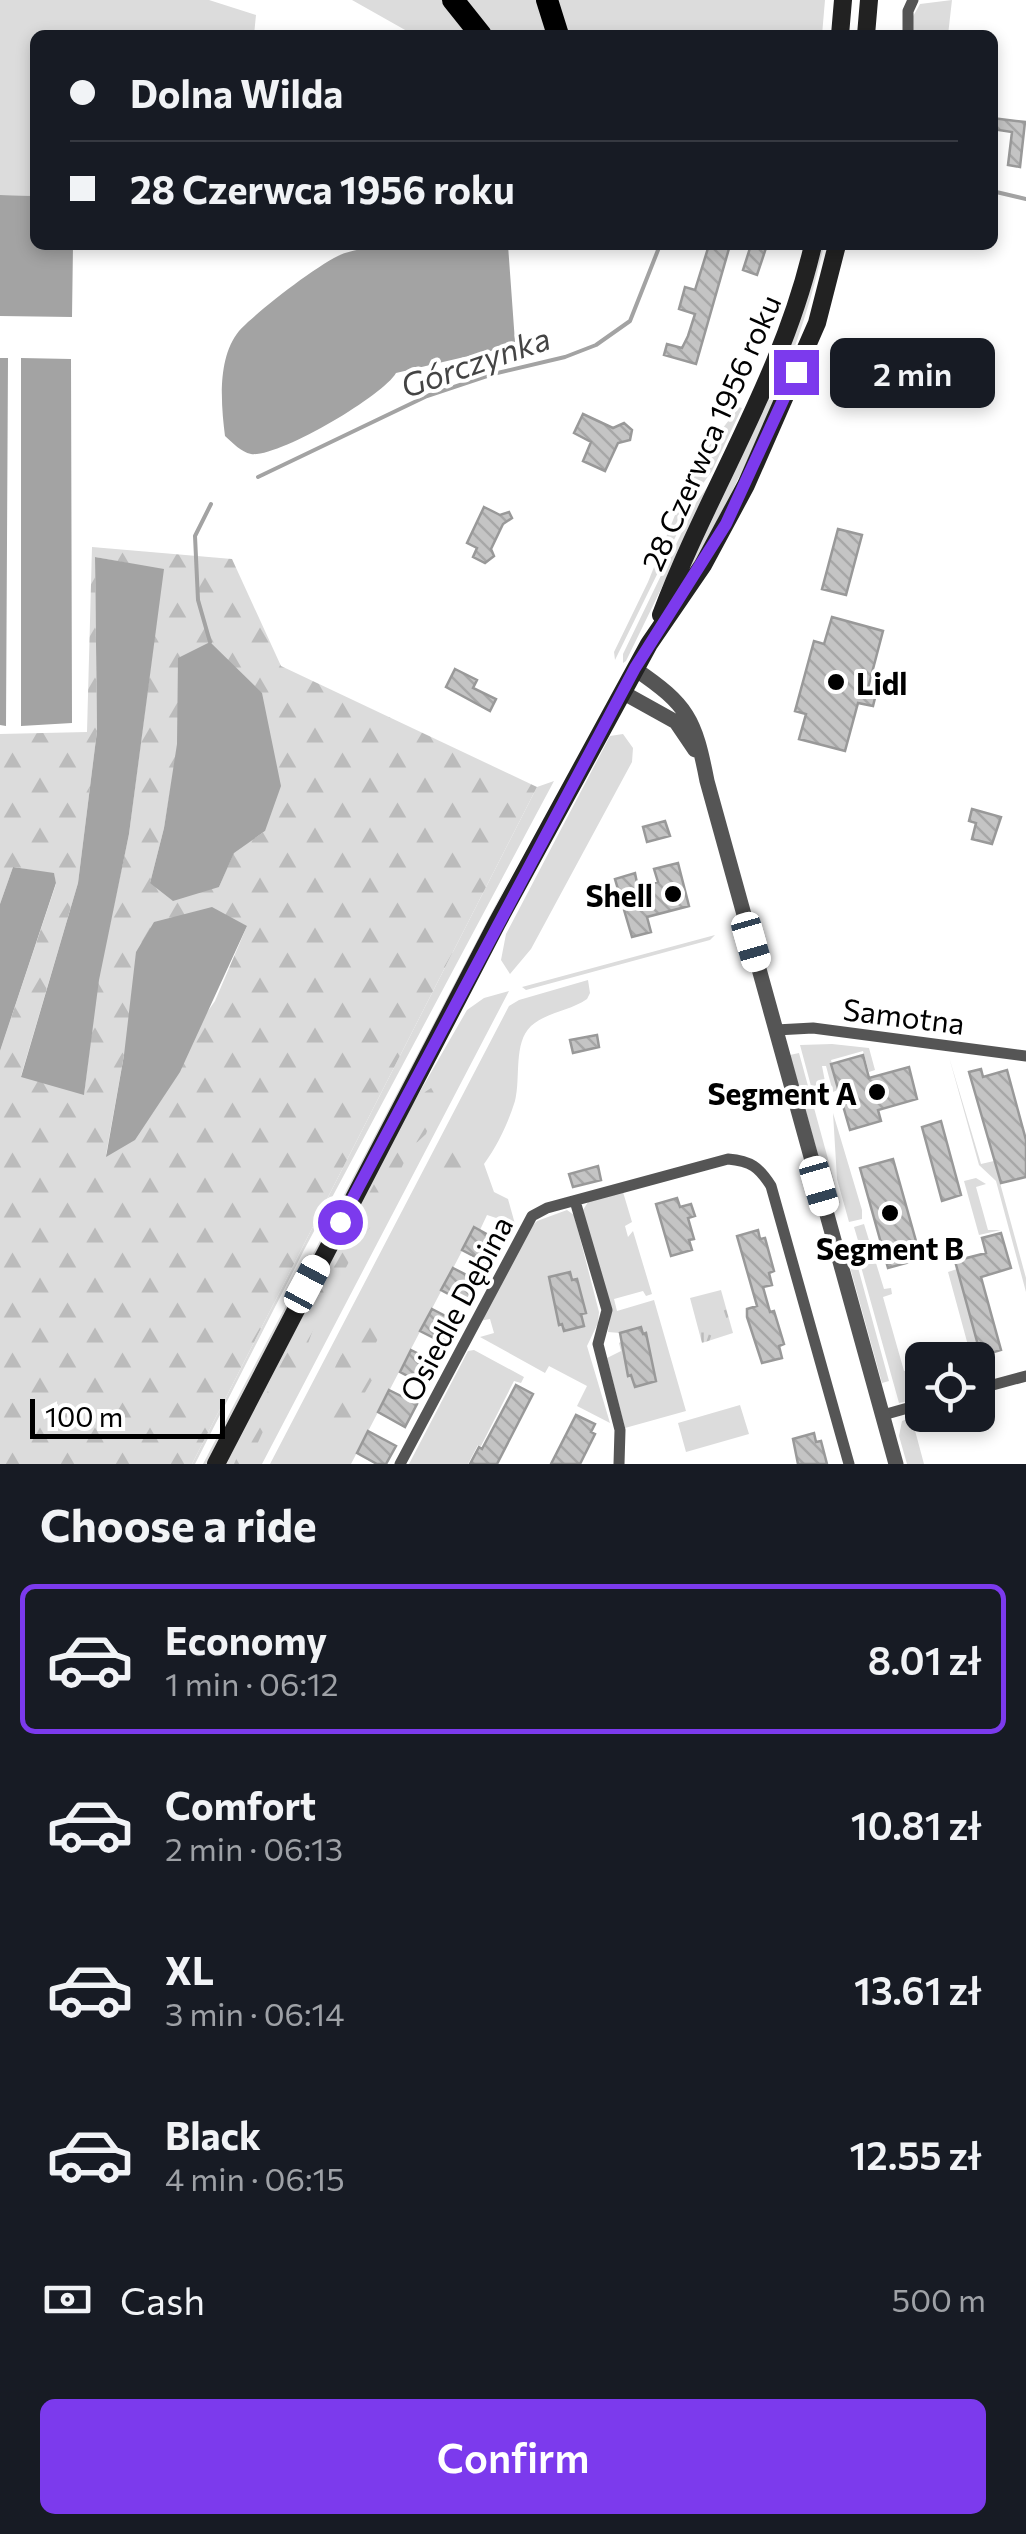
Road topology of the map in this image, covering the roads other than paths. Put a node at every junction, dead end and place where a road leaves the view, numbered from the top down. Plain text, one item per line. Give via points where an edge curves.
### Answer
1 (453, 0) edge
2 (546, 0) edge
3 (843, 0) edge
4 (869, 0) edge
5 (913, 0) edge
6 (477, 30) edge
7 (556, 30) edge
8 (840, 30) edge
9 (866, 30) edge
10 (908, 30) edge
11 (812, 250) edge
12 (836, 250) edge
13 (652, 639) junction
14 (635, 668) junction
15 (622, 692) junction
16 (707, 781) junction
17 (776, 1030) junction
18 (1026, 1056) edge
19 (575, 1200) junction
20 (1026, 1376) edge
21 (995, 1384) edge
22 (905, 1409) edge
23 (883, 1416) junction
24 (216, 1464) edge
25 (400, 1464) edge
26 (619, 1464) edge
27 (849, 1464) edge
28 (896, 1464) edge

1 - 6 highway
2 - 7 highway
3 - 8 main road
4 - 9 main road
5 - 10 street
11 - 13 main road, 28 Czerwca 1956 roku via 768,383
12 - 13 main road, 28 Czerwca 1956 roku via 812,334 746,485
13 - 14 main road, 28 Czerwca 1956 roku
14 - 15 main road, 28 Czerwca 1956 roku
14 - 16 street via 686,712
15 - 16 street via 681,727
15 - 24 main road, 28 Czerwca 1956 roku
16 - 17 street
17 - 18 street, Samotna via 813,1028
17 - 23 street
19 - 25 street, Osiedle Dębina via 529,1219
19 - 26 street via 606,1310 598,1344 620,1430
19 - 27 street, Osiedle Dębina via 728,1159 760,1168 771,1186
20 - 21 street
22 - 23 street
23 - 28 street

